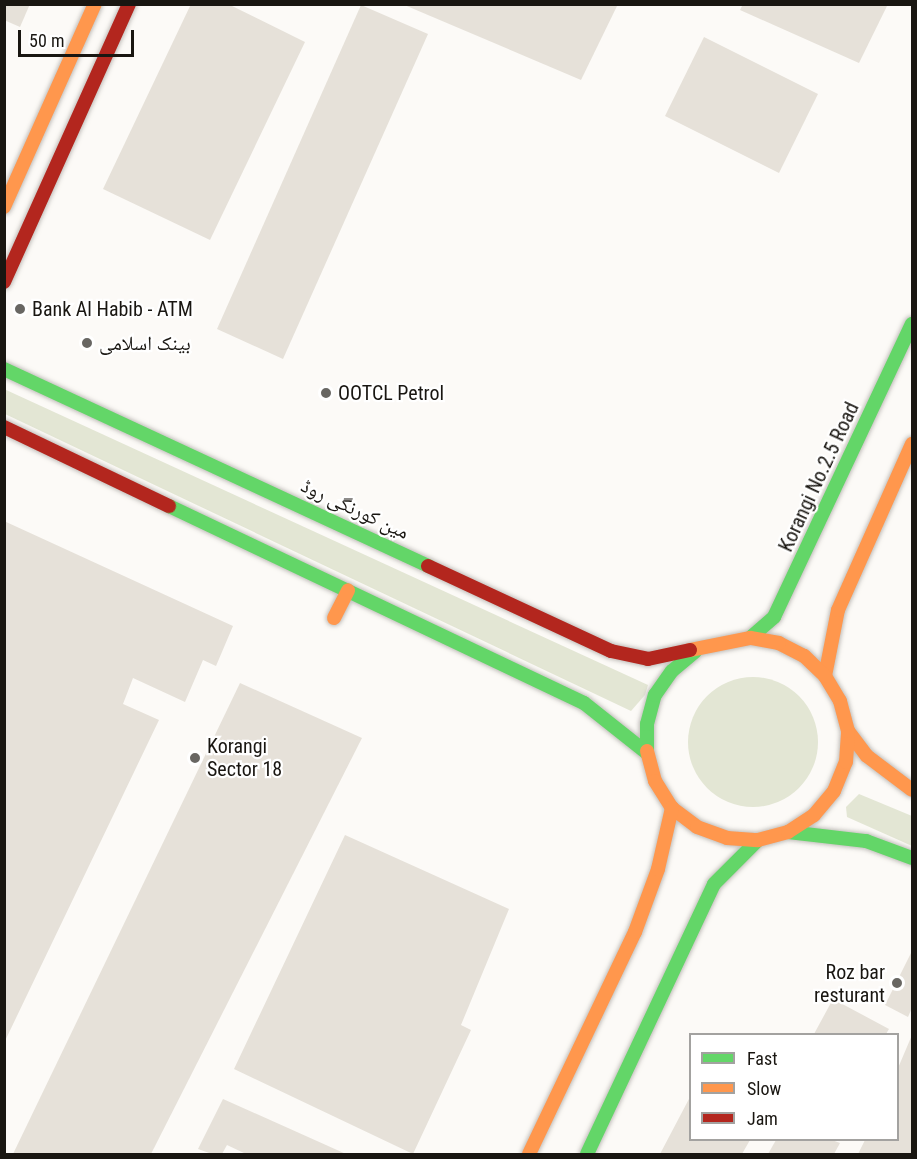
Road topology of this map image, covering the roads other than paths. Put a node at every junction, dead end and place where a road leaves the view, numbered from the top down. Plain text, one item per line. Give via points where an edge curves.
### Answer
1 (95, 4) edge
2 (129, 4) edge
3 (4, 207) edge
4 (4, 282) edge
5 (912, 324) edge
6 (4, 369) edge
7 (4, 427) edge
8 (912, 444) edge
9 (348, 590) junction
10 (334, 618) dead end
11 (750, 638) junction
12 (694, 652) junction
13 (825, 676) junction
14 (848, 731) junction
15 (646, 753) junction
16 (912, 790) edge
17 (672, 808) junction
18 (788, 832) junction
19 (758, 840) junction
20 (912, 858) edge
21 (529, 1155) edge
22 (587, 1155) edge

1 - 3 main road
2 - 4 main road
5 - 11 main road, Korangi No.2.5 Road via 774,617
6 - 12 main road, مین کورنگی روڈ via 611,651 648,659
7 - 9 main road
8 - 13 main road via 838,610
9 - 10 main road
9 - 15 main road via 584,703
11 - 12 main road
11 - 13 main road via 787,648
12 - 15 main road via 672,671 655,695 646,724
13 - 14 main road via 840,701
14 - 16 main road via 867,756
14 - 18 main road via 846,762 834,791 814,815
15 - 17 main road via 655,782
17 - 19 main road via 707,831 727,838
17 - 21 main road via 658,869 635,932
18 - 19 main road
18 - 20 main road via 866,841
19 - 22 main road via 714,884 680,948

